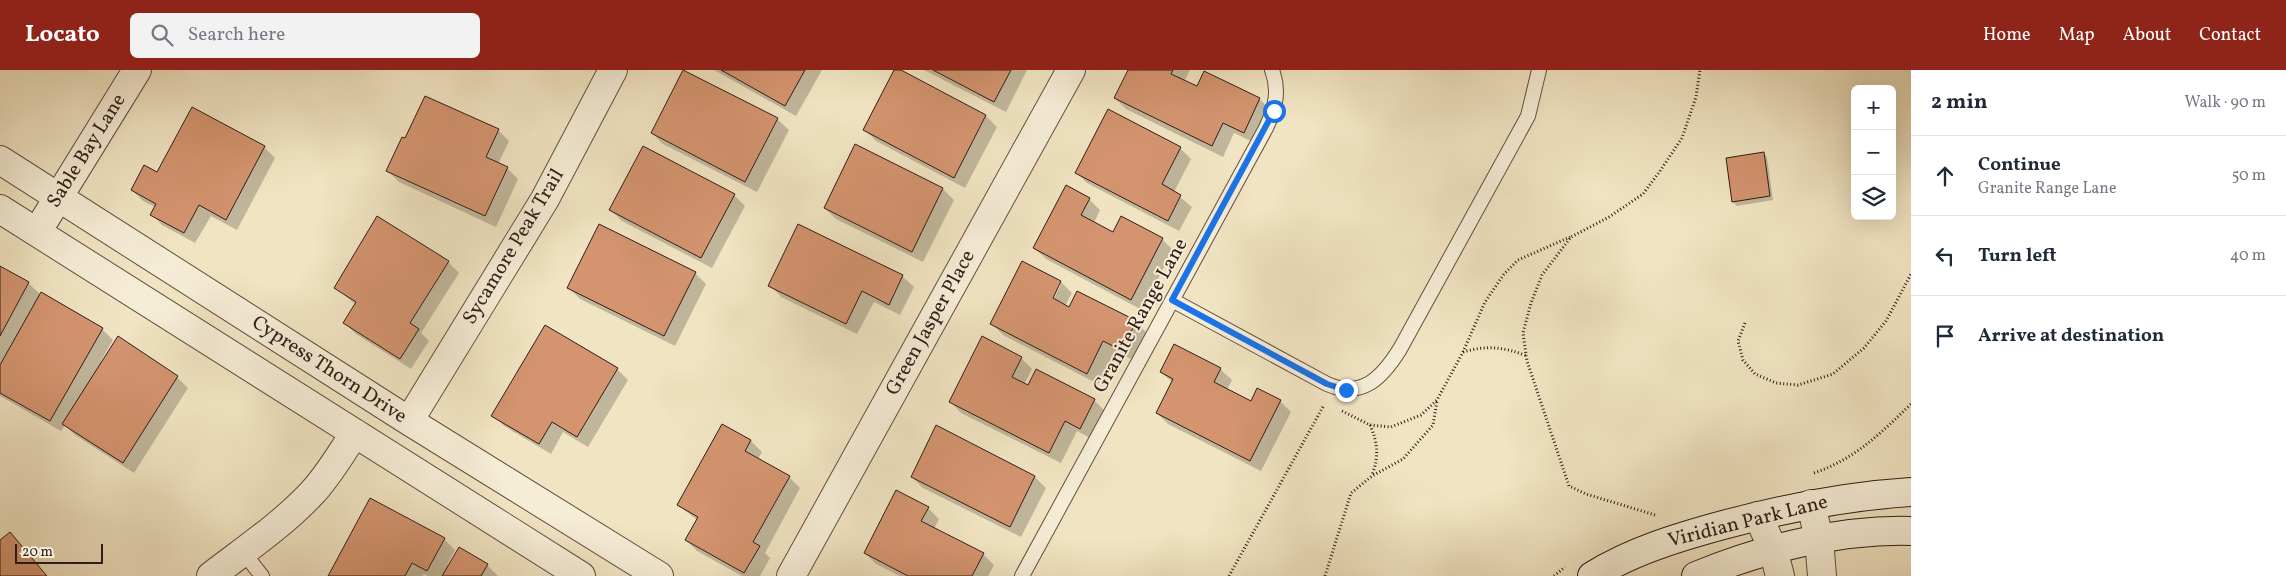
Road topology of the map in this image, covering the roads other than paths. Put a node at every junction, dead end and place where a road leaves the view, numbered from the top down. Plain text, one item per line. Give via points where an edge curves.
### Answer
1 (137, 70) edge
2 (613, 70) edge
3 (1071, 70) edge
4 (1272, 70) edge
5 (1540, 70) edge
6 (0, 160) edge
7 (59, 197) junction
8 (0, 209) edge
9 (37, 232) junction
10 (1172, 300) junction
11 (409, 421) junction
12 (355, 433) junction
13 (1911, 492) edge
14 (1811, 504) junction
15 (1758, 516) junction
16 (1911, 531) edge
17 (1818, 539) junction
18 (1773, 549) junction
19 (243, 552) junction
20 (211, 576) edge
21 (262, 576) edge
22 (581, 576) edge
23 (659, 576) edge
24 (791, 576) edge
25 (1022, 576) edge
26 (1592, 576) edge
27 (1696, 576) edge
28 (1780, 576) edge
29 (1822, 576) edge

1 - 7 street, Sable Bay Lane
2 - 11 street, Sycamore Peak Trail via 544,199
3 - 24 street, Green Jasper Place
4 - 10 lane, Granite Range Lane via 1277,95 1274,111
5 - 10 lane via 1528,116 1390,366 1367,385 1346,390 1336,388
6 - 7 street, Cypress Thorn Drive
7 - 9 street, Sable Bay Lane
7 - 11 street, Cypress Thorn Drive
8 - 9 street, Cypress Thorn Drive
9 - 12 street, Cypress Thorn Drive
10 - 25 lane, Granite Range Lane
11 - 23 street, Cypress Thorn Drive
12 - 19 street via 313,492
12 - 22 street, Cypress Thorn Drive
13 - 14 street, Viridian Park Lane via 1864,495
14 - 15 street, Viridian Park Lane
14 - 17 street
15 - 18 street
15 - 26 street, Viridian Park Lane via 1685,535
16 - 17 street, Viridian Park Lane
17 - 18 street, Viridian Park Lane
17 - 29 street
18 - 27 street, Viridian Park Lane via 1731,561
18 - 28 street
19 - 20 street
19 - 21 lane

